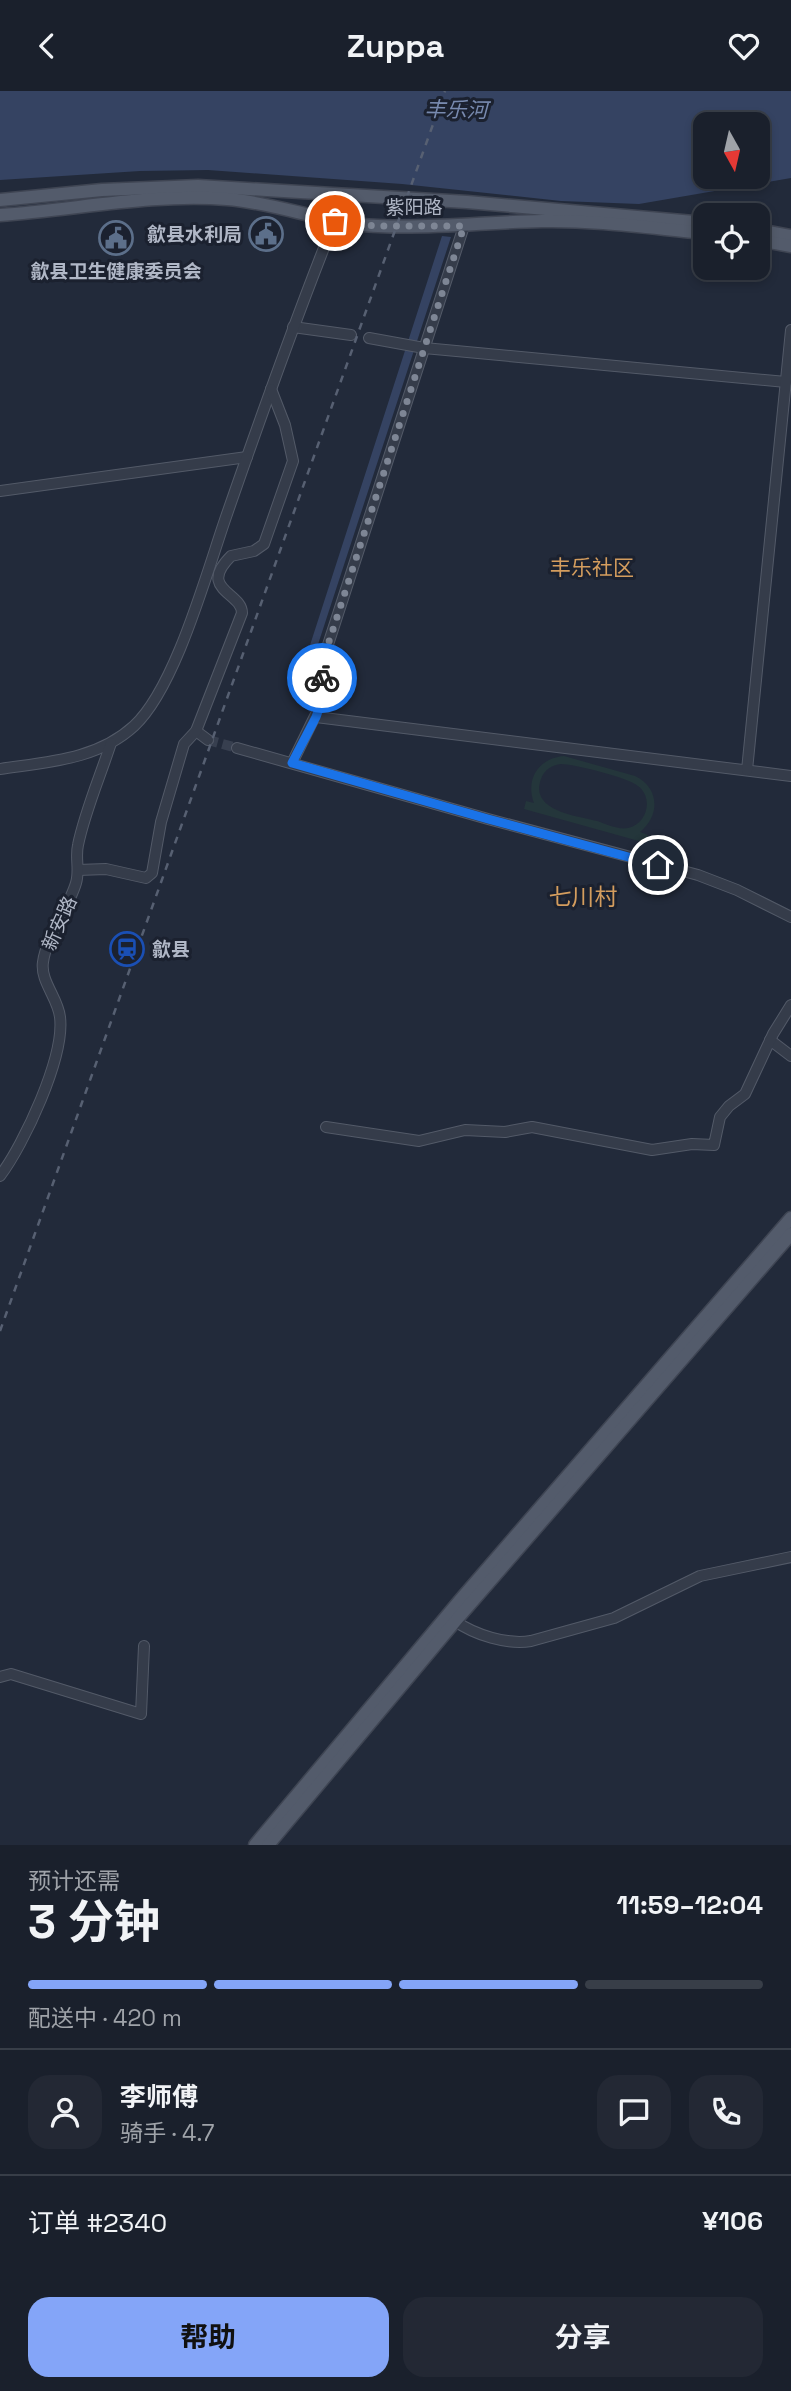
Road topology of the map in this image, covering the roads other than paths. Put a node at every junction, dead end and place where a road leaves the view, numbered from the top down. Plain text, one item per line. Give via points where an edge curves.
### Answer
1 (0, 200) edge
2 (0, 215) edge
3 (335, 221) junction
4 (693, 222) edge
5 (464, 226) junction
6 (693, 232) edge
7 (770, 232) edge
8 (791, 236) edge
9 (770, 242) edge
10 (791, 246) edge
11 (293, 327) junction
12 (791, 330) edge
13 (351, 335) dead end
14 (369, 338) dead end
15 (422, 348) junction
16 (786, 382) junction
17 (271, 388) junction
18 (247, 457) junction
19 (0, 491) edge
20 (316, 717) junction
21 (196, 731) junction
22 (208, 740) tunnel mouth
23 (111, 743) junction
24 (237, 748) tunnel mouth
25 (292, 763) junction
26 (0, 769) edge
27 (747, 769) junction
28 (791, 776) edge
29 (78, 870) junction
30 (791, 917) edge
31 (791, 1005) edge
32 (770, 1040) junction
33 (791, 1056) edge
34 (326, 1127) dead end
35 (0, 1175) edge
36 (791, 1219) edge
37 (791, 1234) edge
38 (791, 1557) edge
39 (455, 1621) junction
40 (144, 1646) dead end
41 (0, 1677) edge
42 (255, 1845) edge
43 (268, 1845) edge

1 - 4 main road, 紫阳路 via 198,186 467,202
2 - 3 main road, 紫阳路 via 205,197 275,205
3 - 5 main road, 紫阳路
3 - 11 street
5 - 6 main road, 紫阳路 via 564,221
5 - 15 street
7 - 8 main road
9 - 10 main road
11 - 13 street
11 - 17 street
12 - 16 street
14 - 15 street
15 - 16 street
15 - 20 street via 324,657
16 - 27 street
17 - 18 street
17 - 21 street via 292,465 264,544 231,556 220,572 221,587 241,605 242,613
18 - 19 street
18 - 23 street via 180,649 146,713
20 - 25 street
20 - 27 street
21 - 22 street
21 - 29 street via 184,744 150,876
23 - 26 street via 71,759
23 - 29 street, 新安路 via 78,843
24 - 25 street
25 - 30 street via 698,875
27 - 28 street
29 - 35 street, 新安路 via 43,960 60,1017 57,1052 25,1132
31 - 32 street
32 - 33 street
32 - 34 street via 745,1094 720,1117 713,1145 652,1150 532,1127 505,1132 465,1130 407,1141
36 - 42 main road via 455,1605
37 - 39 main road
38 - 39 street via 700,1576 614,1618 531,1641 487,1636
39 - 43 main road
40 - 41 street via 141,1714 11,1675

